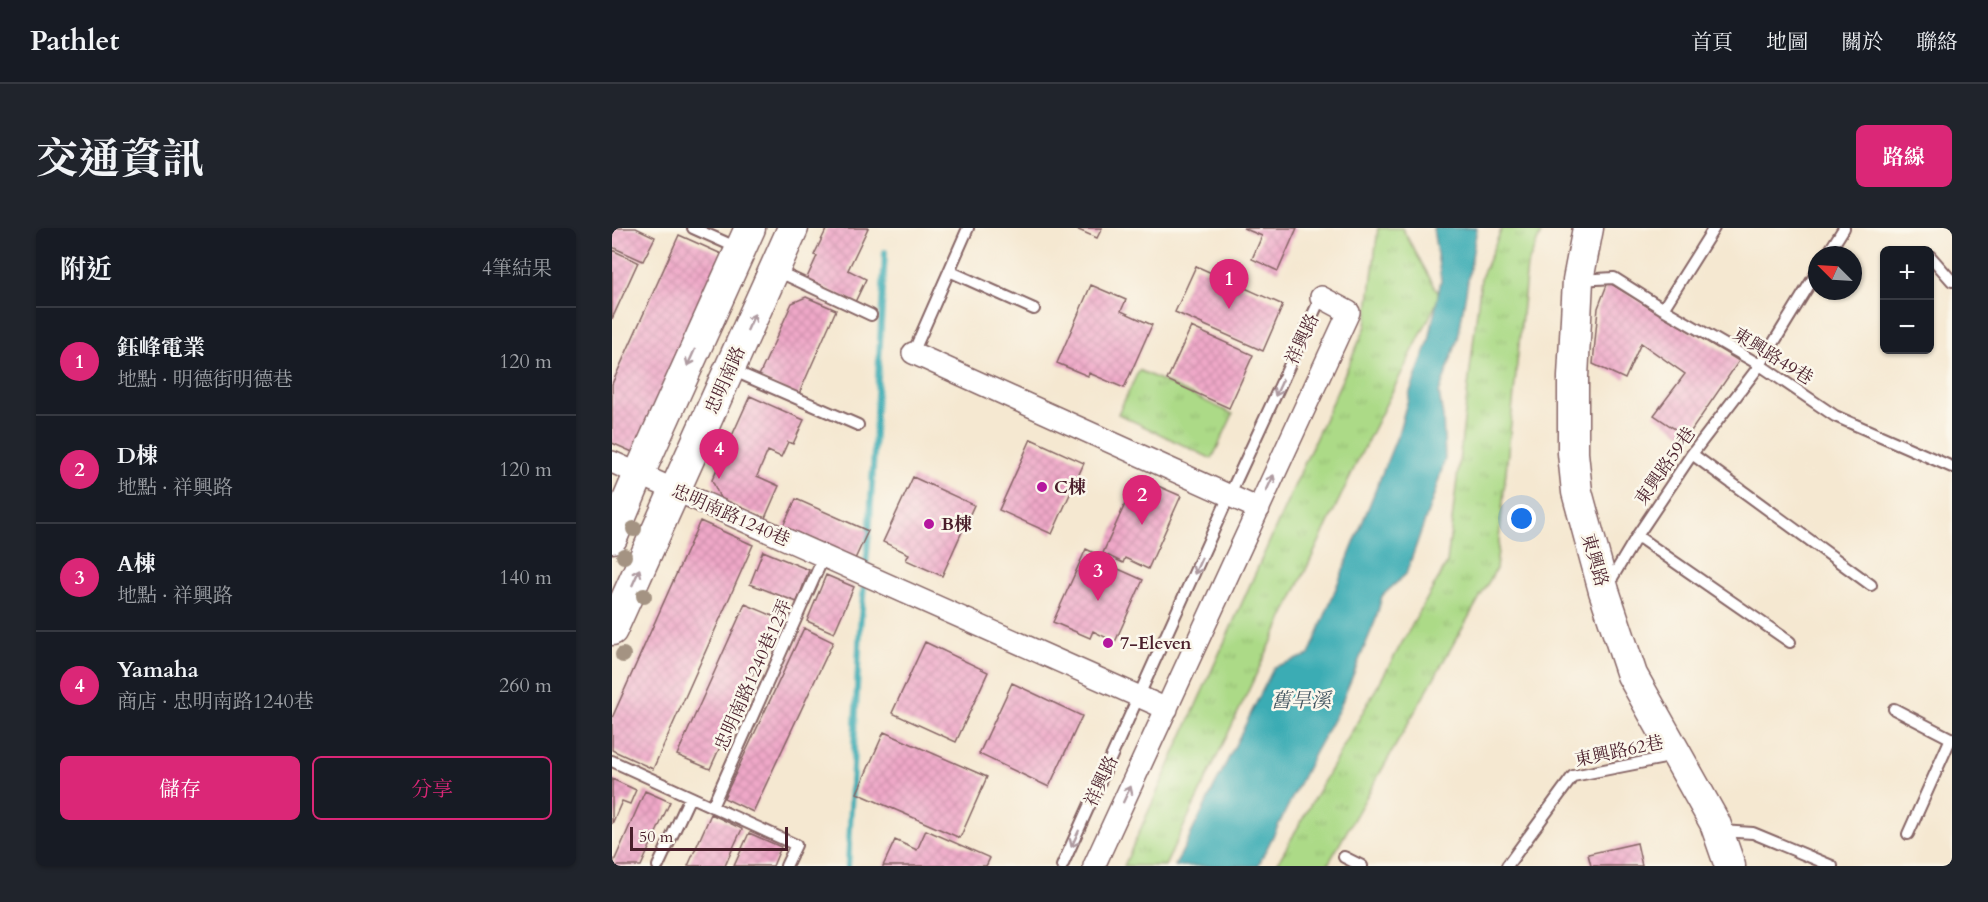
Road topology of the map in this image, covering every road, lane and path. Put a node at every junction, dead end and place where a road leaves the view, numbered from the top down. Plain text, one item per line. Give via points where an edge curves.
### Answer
1 (693, 228) edge
2 (793, 228) edge
3 (968, 228) edge
4 (1588, 228) edge
5 (1714, 228) edge
6 (1844, 228) edge
7 (745, 238) edge
8 (1833, 246) edge
9 (1934, 261) edge
10 (774, 270) junction
11 (949, 271) junction
12 (1578, 280) junction
13 (1952, 281) edge
14 (1808, 287) edge
15 (1321, 297) joint
16 (1034, 309) dead end
17 (1663, 309) junction
18 (871, 315) dead end
19 (913, 353) joint
20 (1760, 365) junction
21 (730, 369) junction
22 (858, 425) dead end
23 (1692, 454) junction
24 (1952, 467) edge
25 (625, 468) edge
26 (675, 490) junction
27 (1229, 496) junction
28 (1259, 509) junction
29 (1637, 536) junction
30 (612, 538) edge
31 (824, 556) junction
32 (1871, 585) dead end
33 (1604, 591) junction
34 (612, 630) edge
35 (1790, 642) dead end
36 (1140, 697) junction
37 (1167, 709) junction
38 (1894, 709) dead end
39 (1952, 738) edge
40 (1676, 756) junction
41 (612, 761) edge
42 (690, 797) junction
43 (712, 807) junction
44 (1718, 831) junction
45 (1908, 834) dead end
46 (1344, 857) dead end
47 (658, 866) edge
48 (786, 866) edge
49 (1062, 866) edge
50 (1094, 866) edge
51 (1362, 866) edge
52 (1507, 866) edge
53 (1730, 866) edge
54 (1832, 866) edge

1 - 7 lane
2 - 10 street, 忠明南路
3 - 11 lane
4 - 12 street, 東興路
5 - 17 lane
6 - 8 lane
7 -> 25 street
9 - 13 lane
10 - 18 lane
21 -> 10 street, 忠明南路
11 - 16 lane
11 - 19 lane
12 - 17 lane, 東興路49巷 via 1614,278
12 - 33 street, 東興路 via 1573,453 1577,492
14 - 20 lane, 東興路59巷
15 -> 27 lane, 祥興路
28 -> 15 street, 祥興路 via 1349,312
17 - 20 lane, 東興路49巷
19 - 27 street
20 - 23 lane, 東興路59巷
20 - 24 lane, 東興路49巷 via 1835,416
21 - 22 lane
21 - 26 street, 忠明南路
23 - 29 lane, 東興路59巷
23 - 32 lane
25 - 26 street, 忠明南路1240巷
25 - 30 street
26 - 31 street, 忠明南路1240巷
34 -> 26 street, 忠明南路
27 - 28 street
27 -> 36 lane, 祥興路
28 - 37 street, 祥興路
29 - 33 lane, 東興路59巷
29 - 35 lane
31 - 36 street, 忠明南路1240巷
31 - 43 lane, 忠明南路1240巷12弄
33 - 40 street, 東興路 via 1632,675
36 - 37 street, 忠明南路1240巷
36 -> 49 lane, 祥興路
50 -> 37 street, 祥興路
38 - 39 lane
39 - 45 lane
40 - 44 street, 東興路
40 - 52 lane, 東興路62巷 via 1573,776
41 - 42 lane
42 - 43 lane
42 - 47 lane
43 - 48 lane via 796,845
44 - 53 street, 東興路
44 - 54 lane via 1753,833
46 - 51 lane

